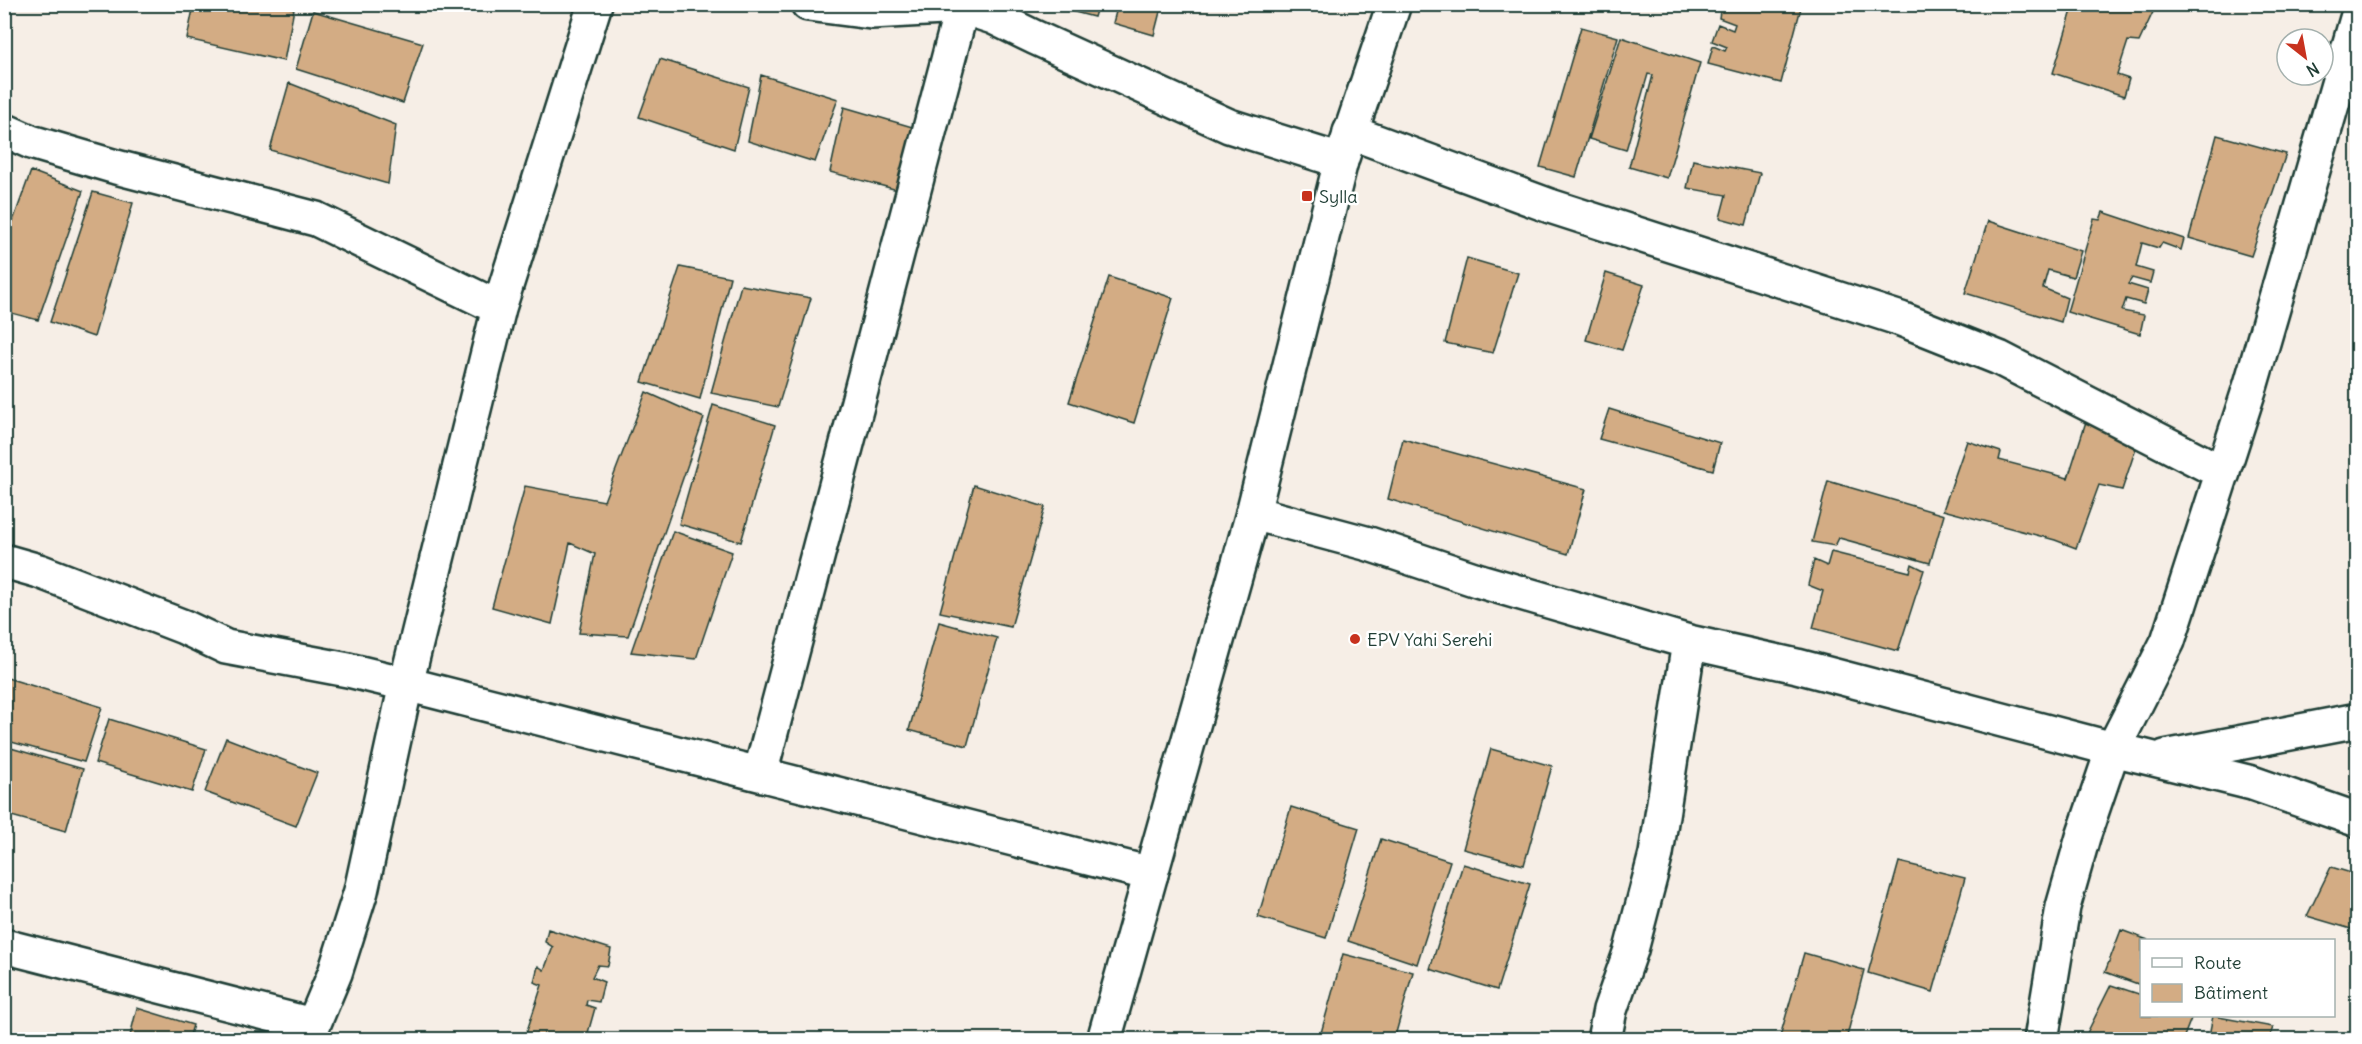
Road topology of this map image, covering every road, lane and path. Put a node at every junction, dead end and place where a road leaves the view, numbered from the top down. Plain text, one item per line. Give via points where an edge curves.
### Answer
1 (595, 4) edge
2 (808, 4) edge
3 (1394, 4) edge
4 (962, 7) junction
5 (2358, 15) edge
6 (4, 130) edge
7 (1346, 146) junction
8 (499, 308) junction
9 (2223, 473) junction
10 (1252, 513) junction
11 (4, 561) edge
12 (1689, 642) junction
13 (406, 684) junction
14 (2358, 720) edge
15 (2113, 749) junction
16 (2153, 759) junction
17 (760, 774) junction
18 (2358, 819) edge
19 (1151, 874) junction
20 (4, 946) edge
21 (310, 1032) edge
22 (1104, 1040) edge
23 (1604, 1040) edge
24 (2041, 1040) edge

1 - 8 street
2 - 4 street via 871,12
3 - 7 street
4 - 7 street via 993,16 1229,126
4 - 17 street
5 - 9 street
6 - 8 street via 105,164 316,219
7 - 9 street via 1550,206 1901,319 1999,358
7 - 10 street
8 - 13 street
9 - 15 street via 2168,641
10 - 12 street via 1369,544
10 - 19 street
11 - 13 street via 39,571 226,647
12 - 15 street via 1797,666
12 - 23 street via 1656,854
13 - 17 street
13 - 21 street via 361,891 335,973
14 - 16 street
15 - 16 street
15 - 24 street via 2063,907
16 - 18 street via 2252,783
17 - 19 street
19 - 22 street
20 - 21 street

